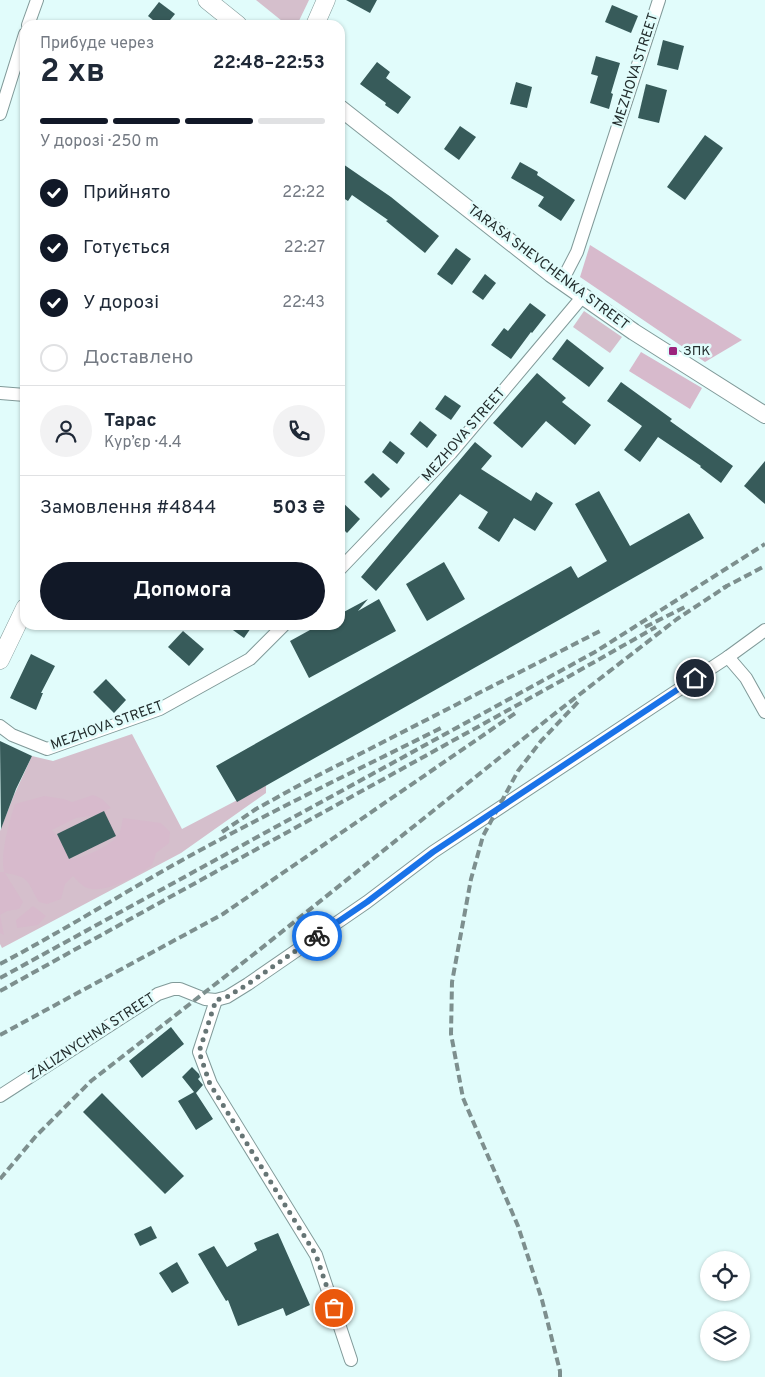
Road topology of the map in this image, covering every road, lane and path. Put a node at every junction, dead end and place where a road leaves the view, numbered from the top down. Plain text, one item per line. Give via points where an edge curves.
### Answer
1 (37, 0) edge
2 (208, 0) edge
3 (326, 0) edge
4 (659, 0) edge
5 (30, 20) edge
6 (232, 20) edge
7 (317, 20) edge
8 (20, 50) edge
9 (345, 112) edge
10 (0, 114) edge
11 (562, 281) junction
12 (583, 296) junction
13 (0, 393) edge
14 (20, 395) edge
15 (765, 415) edge
16 (345, 564) edge
17 (20, 618) edge
18 (279, 630) edge
19 (765, 630) edge
20 (728, 657) junction
21 (0, 660) edge
22 (765, 712) edge
23 (0, 726) edge
24 (216, 1000) junction
25 (0, 1096) edge
26 (351, 1360) dead end

1 - 5 street
2 - 6 main road
3 - 7 main road
4 - 11 street, MEZHOVA STREET via 576,252
8 - 10 street
9 - 11 street, TARASA SHEVCHENKA STREET
11 - 12 street, TARASA SHEVCHENKA STREET
12 - 15 street, TARASA SHEVCHENKA STREET
12 - 16 street, MEZHOVA STREET via 450,453
13 - 14 street
17 - 21 main road
18 - 23 street, MEZHOVA STREET via 250,659 160,709 74,740 47,749 12,735
19 - 20 street
20 - 22 street via 746,678
20 - 24 street via 441,847 248,984
24 - 25 street, ZALIZNYCHNA STREET via 180,989 158,994
24 - 26 street via 199,1052 210,1084 316,1255

